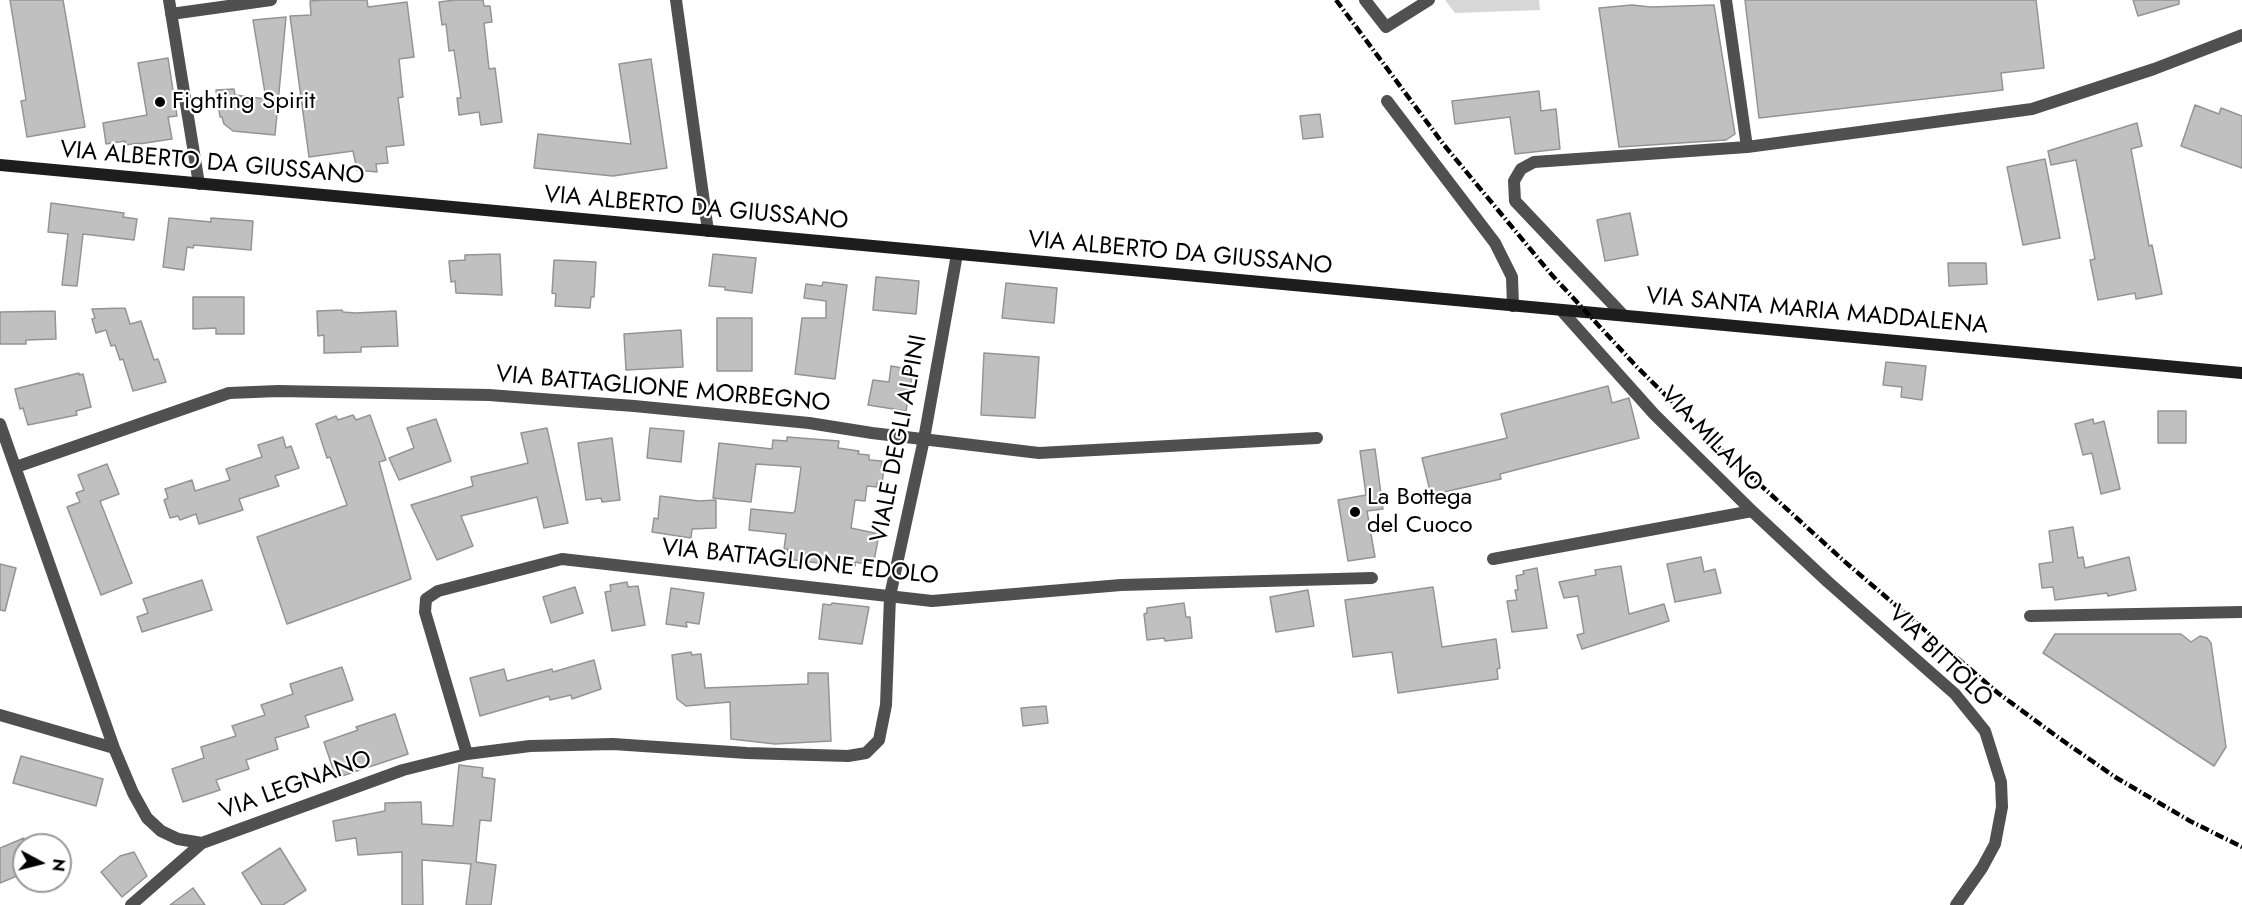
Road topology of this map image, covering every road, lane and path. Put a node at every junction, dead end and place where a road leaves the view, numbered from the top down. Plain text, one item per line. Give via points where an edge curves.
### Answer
1 (169, 0) edge
2 (271, 0) edge
3 (676, 0) edge
4 (1365, 0) edge
5 (1429, 0) edge
6 (1726, 0) edge
7 (171, 14) junction
8 (2242, 34) edge
9 (1386, 102) dead end
10 (1747, 147) junction
11 (0, 165) edge
12 (200, 184) junction
13 (708, 231) junction
14 (957, 254) junction
15 (1387, 295) joint
16 (1513, 306) junction
17 (1561, 310) junction
18 (1623, 315) junction
19 (2242, 373) edge
20 (0, 424) edge
21 (1317, 438) dead end
22 (924, 439) junction
23 (16, 467) junction
24 (1752, 511) junction
25 (1492, 559) dead end
26 (1372, 578) dead end
27 (890, 596) junction
28 (2242, 612) edge
29 (2030, 616) dead end
30 (0, 716) edge
31 (879, 740) joint
32 (114, 748) junction
33 (467, 754) junction
34 (202, 843) junction
35 (131, 905) edge
36 (1956, 905) edge

1 - 7 street
2 - 7 street
3 - 13 street
4 - 5 street via 1386,27
6 - 10 street
7 - 12 street
8 - 10 street via 2154,69 2032,109
9 - 16 street via 1495,243 1512,277
10 - 18 street via 1534,162 1521,168 1514,182 1515,201
11 - 12 street, VIA ALBERTO DA GIUSSANO
12 - 13 street, VIA ALBERTO DA GIUSSANO
13 - 14 street, VIA ALBERTO DA GIUSSANO
14 - 15 street, VIA ALBERTO DA GIUSSANO
14 - 22 street, VIALE DEGLI ALPINI
15 - 16 street, VIA SANTA MARIA MADDALENA
16 - 17 street, VIA SANTA MARIA MADDALENA
17 - 18 street, VIA SANTA MARIA MADDALENA
17 - 24 street, VIA MILANO via 1654,414
18 - 19 street, VIA SANTA MARIA MADDALENA
20 - 23 street, VIA LEGNANO
21 - 22 street, VIA BATTAGLIONE MORBEGNO via 1039,453
22 - 23 street, VIA BATTAGLIONE MORBEGNO via 809,423 489,395 278,391 229,393
22 - 27 street, VIALE DEGLI ALPINI
23 - 32 street, VIA LEGNANO
24 - 25 street, VIA MILANO
24 - 36 street, VIA BITTOLO via 1955,694 1985,731 2001,782 2002,807 1995,844
26 - 27 street, VIA BATTAGLIONE EDOLO via 1121,585 932,601
27 - 31 street, VIALE DEGLI ALPINI via 886,705
27 - 33 street, VIA BATTAGLIONE EDOLO via 562,559 438,591 426,599 425,612
28 - 29 street
30 - 32 street
31 - 33 street, VIA LEGNANO via 866,753 848,756 613,744 530,746
32 - 34 street, VIA LEGNANO via 147,818 169,835
33 - 34 street, VIA LEGNANO via 403,770
34 - 35 street

